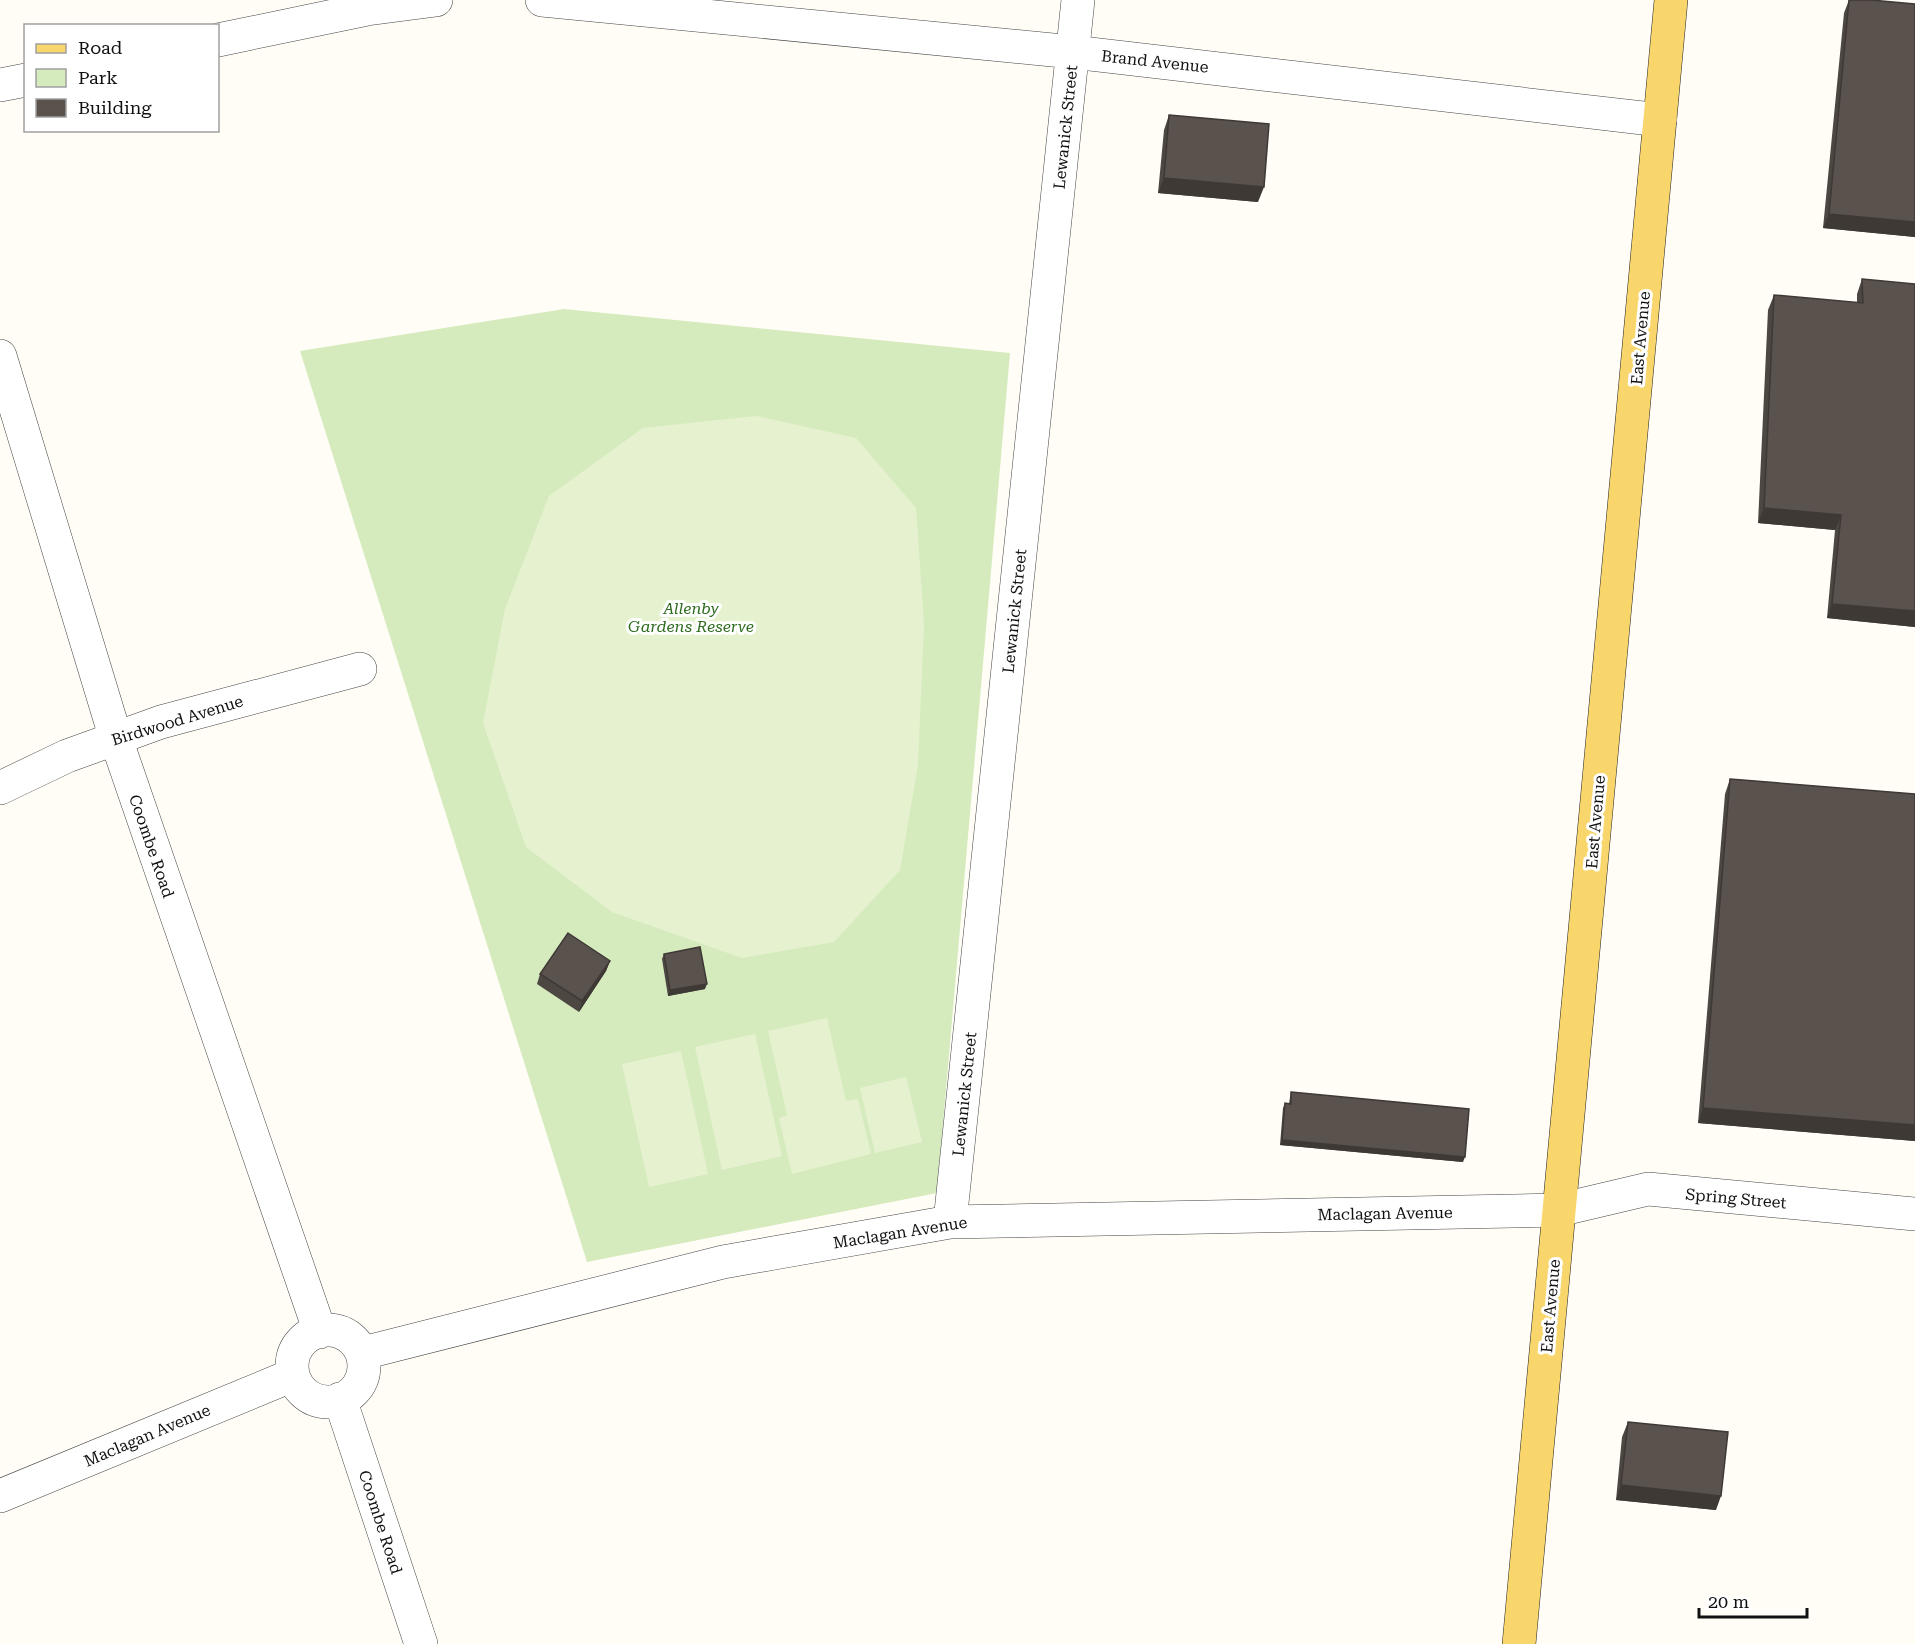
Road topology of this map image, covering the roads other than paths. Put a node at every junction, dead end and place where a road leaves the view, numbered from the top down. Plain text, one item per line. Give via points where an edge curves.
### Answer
1 (435, 0) edge
2 (542, 0) edge
3 (1078, 0) edge
4 (1671, 0) edge
5 (219, 40) edge
6 (1073, 51) junction
7 (24, 80) edge
8 (0, 86) edge
9 (1660, 120) junction
10 (0, 356) edge
11 (360, 669) dead end
12 (116, 739) junction
13 (0, 788) edge
14 (1559, 1210) junction
15 (1915, 1214) edge
16 (950, 1222) junction
17 (320, 1332) junction
18 (363, 1353) junction
19 (293, 1375) junction
20 (340, 1399) junction
21 (0, 1496) edge
22 (421, 1644) edge
23 (1519, 1644) edge

1 - 5 street via 367,9
2 - 6 street, Brand Avenue
3 - 6 street, Lewanick Street
4 - 9 main road, East Avenue
6 - 9 street, Brand Avenue
6 - 16 street, Lewanick Street
7 - 8 street
9 - 14 main road, East Avenue
10 - 12 street, Coombe Road
11 - 12 street, Birdwood Avenue via 161,722
12 - 13 street, Birdwood Avenue via 67,756
12 - 17 street, Coombe Road
14 - 15 street, Spring Street via 1648,1190
14 - 16 street, Maclagan Avenue
14 - 23 main road, East Avenue
16 - 18 street, Maclagan Avenue via 723,1262
17 - 18 street via 343,1333
17 - 19 street via 303,1340 296,1350
18 - 20 street via 363,1378 356,1389
19 - 20 street via 299,1388 309,1396 320,1401
19 - 21 street, Maclagan Avenue
20 - 22 street, Coombe Road

